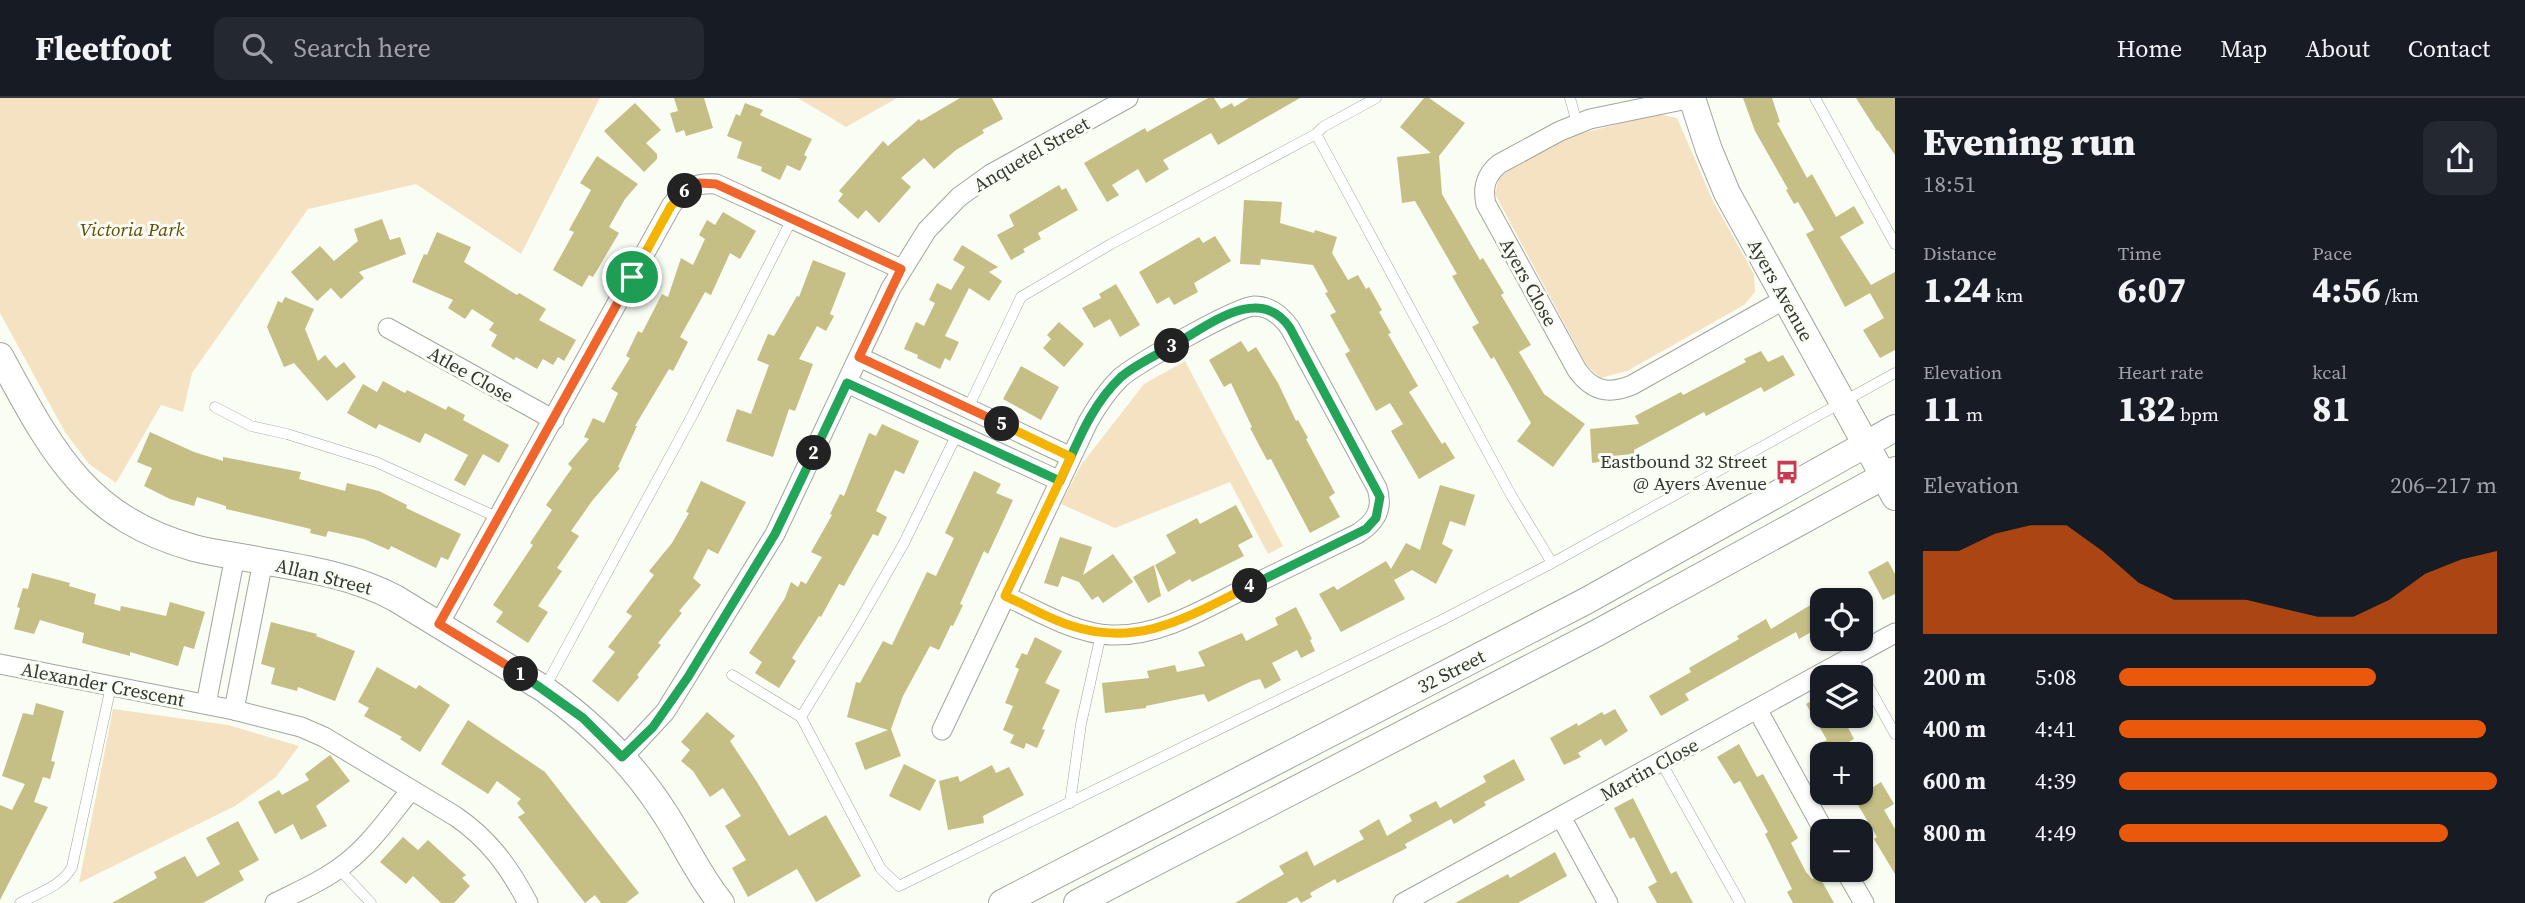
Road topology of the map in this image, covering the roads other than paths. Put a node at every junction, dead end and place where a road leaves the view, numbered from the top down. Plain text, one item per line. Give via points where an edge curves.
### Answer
1 (1128, 98) edge
2 (1376, 98) edge
3 (1570, 98) edge
4 (1692, 98) edge
5 (1815, 98) edge
6 (1577, 123) junction
7 (1316, 134) junction
8 (792, 219) junction
9 (1895, 244) edge
10 (901, 269) junction
11 (1785, 299) junction
12 (388, 328) dead end
13 (0, 356) edge
14 (859, 357) junction
15 (1895, 373) edge
16 (847, 383) junction
17 (1842, 402) junction
18 (215, 407) dead end
19 (968, 408) junction
20 (554, 420) junction
21 (1895, 428) edge
22 (957, 434) junction
23 (1866, 445) junction
24 (1071, 457) junction
25 (1060, 481) junction
26 (1891, 481) edge
27 (500, 518) junction
28 (236, 556) junction
29 (263, 561) junction
30 (1552, 563) junction
31 (1005, 596) junction
32 (439, 624) junction
33 (1895, 633) edge
34 (1101, 634) junction
35 (1852, 657) junction
36 (0, 664) edge
37 (732, 675) dead end
38 (111, 685) junction
39 (544, 688) junction
40 (206, 704) junction
41 (1757, 709) junction
42 (234, 710) junction
43 (801, 717) junction
44 (942, 730) dead end
45 (1895, 734) edge
46 (622, 757) junction
47 (1661, 762) junction
48 (411, 790) junction
49 (1070, 803) junction
50 (1561, 817) junction
51 (1817, 819) edge
52 (339, 869) junction
53 (1852, 882) edge
54 (706, 892) edge
55 (20, 903) edge
56 (275, 903) edge
57 (371, 903) edge
58 (528, 903) edge
59 (721, 903) edge
60 (1002, 903) edge
61 (1077, 903) edge
62 (1403, 903) edge
63 (1608, 903) edge
64 (1740, 903) edge
65 (1864, 903) edge

1 - 10 street, Anquetel Street via 1004,166 959,197 927,230
2 - 7 lane
3 - 6 lane
4 - 6 street, Ayers Close
4 - 11 main road, Ayers Avenue via 1718,173
5 - 9 lane
6 - 11 street, Ayers Close via 1499,164 1486,179 1484,197 1584,380 1593,388 1620,390
7 - 19 lane via 1021,297
7 - 30 lane
8 - 10 street
8 - 20 street via 716,184 699,183 683,192 671,206
8 - 39 lane via 693,414
10 - 14 street, Anquetel Street
11 - 17 main road, Ayers Avenue
12 - 20 street, Atlee Close
13 - 28 main road, Allan Street via 60,459 98,499 122,518 158,534 194,548
14 - 16 street, Anquetel Street
14 - 19 street
15 - 17 lane
16 - 22 street
16 - 46 street, Anquetel Street via 775,534 671,703
17 - 23 main road, Ayers Avenue
17 - 30 lane
18 - 27 lane via 251,426 376,462
19 - 22 street
19 - 24 street
20 - 27 street
21 - 23 main road, 32 Street
22 - 25 street
22 - 43 lane via 904,543
23 - 26 main road, Ayers Avenue
23 - 60 main road, 32 Street via 1586,601
24 - 25 street
24 - 34 street via 1096,408 1122,377 1235,312 1256,306 1274,311 1290,328 1380,497 1376,518 1357,534 1160,628
25 - 31 street
26 - 61 main road, 32 Street
27 - 32 street
28 - 29 main road, Allan Street
28 - 40 street, Alexander Crescent
29 - 32 main road, Allan Street via 352,579
29 - 42 street
30 - 49 lane
31 - 34 street via 1066,624
31 - 44 street
32 - 39 main road, Allan Street
33 - 35 street, Martin Close
34 - 49 lane
35 - 41 street, Martin Close
35 - 45 lane
36 - 38 street, Alexander Crescent
37 - 43 lane
38 - 40 street, Alexander Crescent
38 - 55 lane via 72,867 57,884
39 - 46 main road, Allan Street
40 - 42 street, Alexander Crescent
41 - 47 street, Martin Close
41 - 51 street
42 - 48 street, Alexander Crescent via 313,732
43 - 49 lane via 881,869 899,886
46 - 54 main road, Allan Street via 666,814
47 - 50 street, Martin Close
47 - 64 lane
48 - 52 street
48 - 58 street, Alexander Crescent via 477,832 503,859
50 - 62 street, Martin Close
50 - 63 street
52 - 56 street
52 - 57 lane
53 - 65 street
54 - 59 main road, Allan Street

